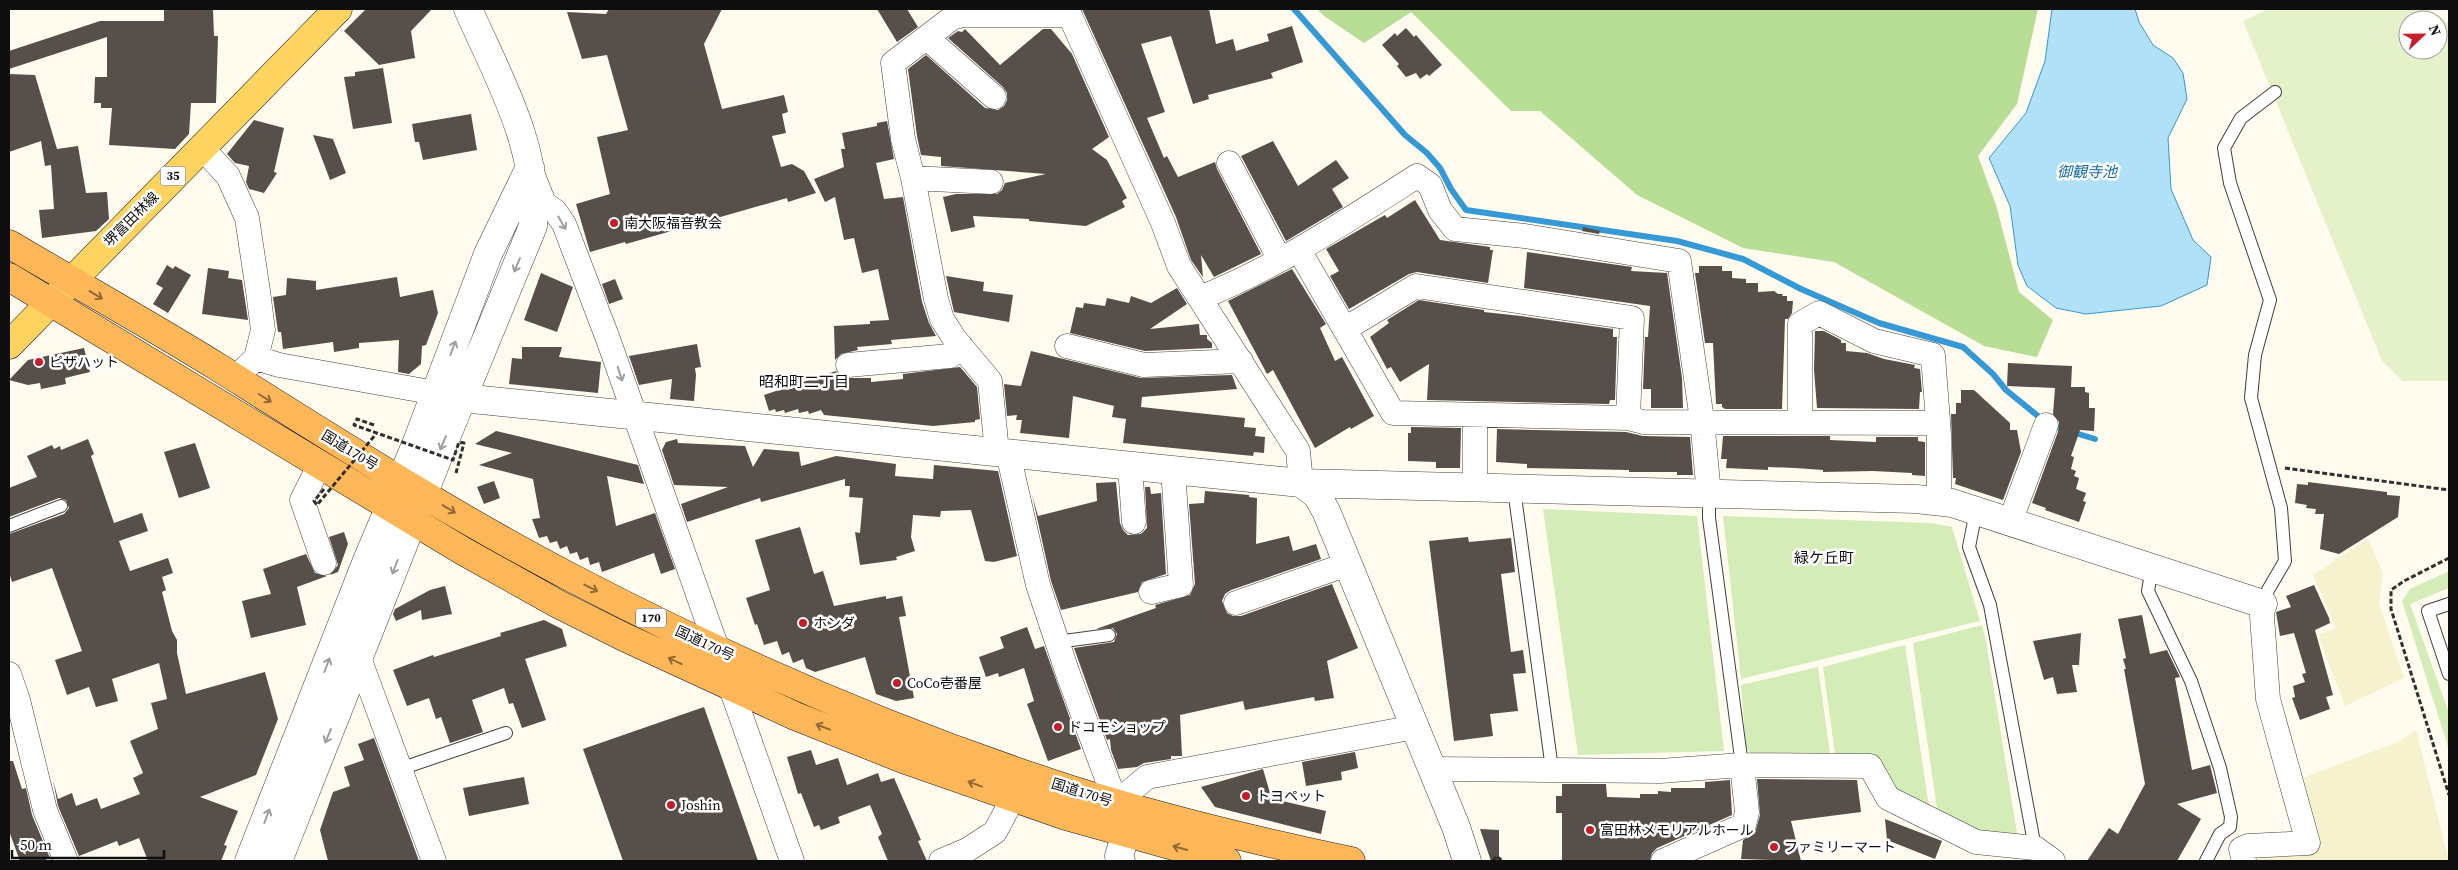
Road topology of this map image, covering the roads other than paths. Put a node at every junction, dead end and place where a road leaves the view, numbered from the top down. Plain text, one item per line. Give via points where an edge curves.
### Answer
1 (338, 9) edge
2 (468, 9) edge
3 (1069, 12) edge
4 (927, 38) junction
5 (2275, 92) dead end
6 (994, 97) dead end
7 (201, 147) junction
8 (1229, 163) dead end
9 (530, 167) junction
10 (913, 178) junction
11 (991, 182) dead end
12 (9, 244) edge
13 (1289, 255) junction
14 (9, 277) edge
15 (71, 280) junction
16 (1200, 298) junction
17 (50, 302) junction
18 (1345, 329) junction
19 (9, 345) edge
20 (961, 346) junction
21 (1067, 346) dead end
22 (256, 358) junction
23 (1241, 361) junction
24 (848, 364) dead end
25 (235, 378) junction
26 (449, 396) junction
27 (633, 415) junction
28 (1474, 415) junction
29 (1628, 418) junction
30 (1702, 420) junction
31 (1800, 421) junction
32 (1938, 423) junction
33 (2046, 425) dead end
34 (1003, 453) junction
35 (1130, 466) junction
36 (1173, 470) junction
37 (321, 478) junction
38 (1301, 483) junction
39 (412, 487) junction
40 (1475, 488) junction
41 (1514, 489) junction
42 (1709, 494) junction
43 (1939, 502) junction
44 (61, 506) dead end
45 (390, 508) junction
46 (1976, 511) junction
47 (412, 521) junction
48 (1134, 522) dead end
49 (2010, 522) junction
50 (9, 526) edge
51 (324, 563) dead end
52 (1348, 564) junction
53 (2152, 568) junction
54 (1151, 592) dead end
55 (1236, 603) dead end
56 (2263, 604) junction
57 (2449, 604) edge
58 (1109, 635) dead end
59 (1057, 642) junction
60 (716, 648) junction
61 (359, 658) junction
62 (9, 674) edge
63 (2449, 674) edge
64 (729, 686) junction
65 (1415, 727) junction
66 (506, 734) dead end
67 (1742, 765) junction
68 (400, 769) junction
69 (1432, 769) junction
70 (1552, 769) junction
71 (1013, 798) junction
72 (1116, 803) junction
73 (1126, 833) junction
74 (2044, 854) edge
75 (66, 861) edge
76 (249, 861) edge
77 (278, 861) edge
78 (434, 861) edge
79 (792, 861) edge
80 (941, 861) edge
81 (1121, 861) edge
82 (1227, 861) edge
83 (1351, 861) edge
84 (1467, 861) edge
85 (1663, 861) edge
86 (2206, 861) edge
87 (2244, 861) edge

1 - 7 main road, 堺富田林線 / 35
2 - 9 street via 513,110
3 - 4 street via 963,15 952,18
3 - 16 street via 1179,266
4 - 6 street
4 - 10 street via 893,63 903,139
5 - 56 lane via 2240,118 2224,148 2230,184 2270,300 2255,356 2251,398 2280,508 2285,561
7 - 15 main road, 堺富田林線 / 35
7 - 22 street via 228,176 247,218 263,330
8 - 13 street
9 - 26 street via 535,207 533,226
9 -> 27 street via 544,204 555,211 564,224
10 - 11 street
10 - 20 street via 936,299 942,319
12 - 15 highway, 国道170号 / 170
13 - 16 street via 1231,286
13 - 18 street
13 - 30 street via 1417,176 1430,185 1440,210 1455,229 1525,236 1680,261
14 - 17 highway, 国道170号 / 170
15 - 17 main road, 堺富田林線 / 35
15 -> 25 highway, 国道170号 / 170
16 - 23 street
17 - 19 main road, 堺富田林線 / 35
17 - 37 highway, 国道170号 / 170
18 - 28 street via 1393,412
18 - 29 street via 1416,286 1632,318
20 - 24 street via 950,356
20 - 34 street via 990,381
21 - 23 street via 1144,365
22 - 25 street
22 - 26 street via 278,365
23 - 38 street via 1298,451
25 -> 39 highway, 国道170号 / 170
26 - 27 street
26 - 39 street
27 - 34 street
27 - 60 street
28 - 29 street
28 - 40 street
29 - 30 street via 1643,422
30 - 31 street
30 - 42 street
31 - 32 street
31 - 32 street via 1800,324 1819,313 1874,341 1933,355
32 - 43 street
33 - 49 street
34 - 35 street
34 - 59 street via 1038,585
35 - 36 street
35 - 48 street
36 - 38 street
36 - 54 street via 1181,585
37 - 45 highway, 国道170号 / 170
37 - 51 street via 302,500
38 - 40 street
38 - 52 street via 1317,495
39 - 45 street
39 - 47 street
39 -> 60 highway, 国道170号 / 170 via 572,578
40 - 41 street
41 - 42 street
41 - 70 lane
42 - 43 street
42 - 67 lane via 1709,518
43 - 46 street
44 - 50 lane
45 - 47 highway, 国道170号 / 170
76 -> 45 street
46 - 49 street
46 - 74 lane via 1969,547 1990,605
47 -> 61 street
64 -> 47 highway, 国道170号 / 170 via 558,604
49 - 53 street
52 - 55 street
52 - 65 street
53 - 56 street
53 - 86 lane via 2148,591 2190,681 2220,768 2231,817 2230,827 2220,834
56 - 87 street via 2268,699 2308,843 2248,846 2241,849
57 - 63 lane via 2428,611
58 - 59 lane
59 - 72 street
60 - 64 street
60 - 72 highway, 国道170号 / 170 via 897,726 1008,768
61 - 68 street
61 -> 77 street
62 - 75 street via 45,810
71 -> 64 highway, 国道170号 / 170 via 903,759
64 - 79 street
65 - 69 street
65 - 72 street via 1147,777
66 - 68 lane
67 - 70 street via 1660,770
67 - 74 street via 1870,766 1888,798 1976,842
67 - 85 street via 1747,812 1744,825
68 - 78 street
69 - 70 street
69 - 84 street
71 - 73 highway, 国道170号 / 170
71 - 80 street via 995,832 967,850
72 - 83 highway, 国道170号 / 170
73 - 81 street via 1119,856
82 -> 73 highway, 国道170号 / 170

